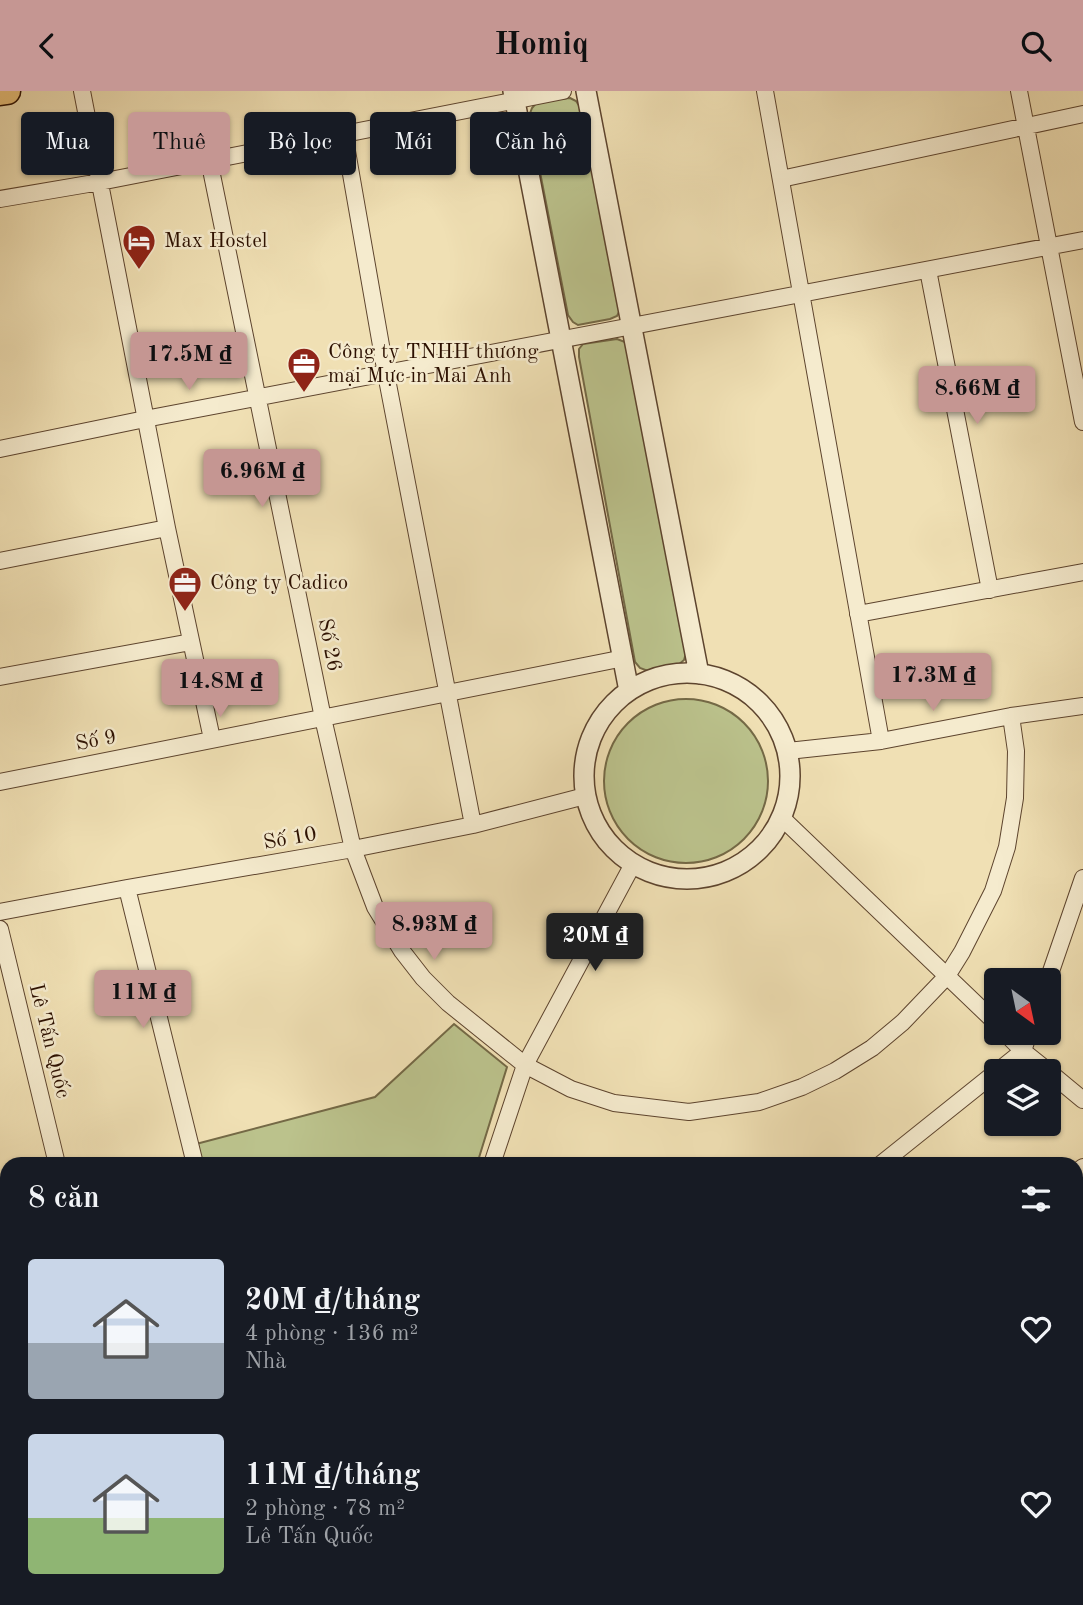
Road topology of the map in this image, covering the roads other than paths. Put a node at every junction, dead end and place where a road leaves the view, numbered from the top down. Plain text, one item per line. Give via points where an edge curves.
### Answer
1 (7, 91) edge
2 (82, 91) edge
3 (563, 91) edge
4 (586, 91) edge
5 (765, 91) edge
6 (1019, 91) edge
7 (0, 92) edge
8 (513, 95) edge
9 (1083, 114) edge
10 (1026, 127) junction
11 (356, 131) edge
12 (135, 175) edge
13 (212, 175) edge
14 (351, 175) edge
15 (781, 179) junction
16 (100, 182) junction
17 (0, 199) edge
18 (1083, 240) edge
19 (1048, 247) junction
20 (928, 270) junction
21 (801, 294) junction
22 (632, 327) junction
23 (561, 340) junction
24 (1076, 351) edge
25 (386, 374) junction
26 (258, 398) junction
27 (145, 419) junction
28 (1083, 422) edge
29 (0, 449) edge
30 (167, 528) junction
31 (0, 561) edge
32 (1083, 572) edge
33 (990, 590) junction
34 (858, 614) junction
35 (191, 642) junction
36 (624, 658) junction
37 (699, 674) junction
38 (0, 677) edge
39 (629, 691) junction
40 (447, 693) junction
41 (1083, 706) edge
42 (1011, 716) junction
43 (323, 718) junction
44 (212, 739) junction
45 (881, 741) junction
46 (788, 751) junction
47 (0, 782) edge
48 (585, 796) junction
49 (782, 818) junction
50 (473, 825) junction
51 (353, 849) junction
52 (633, 864) junction
53 (1083, 878) edge
54 (127, 888) junction
55 (0, 912) edge
56 (0, 929) edge
57 (1052, 968) edge
58 (947, 975) junction
59 (984, 1011) edge
60 (1017, 1045) edge
61 (1025, 1045) edge
62 (1023, 1051) junction
63 (1013, 1059) edge
64 (1033, 1059) edge
65 (525, 1065) junction
66 (984, 1082) edge
67 (1061, 1082) edge
68 (1083, 1100) edge
69 (55, 1157) edge
70 (193, 1157) edge
71 (494, 1157) edge
72 (890, 1157) edge

1 - 7 highway
2 - 16 street
3 - 8 street
4 - 22 street
5 - 15 street
6 - 10 street
8 - 11 street
8 - 23 street
9 - 10 street
10 - 15 street
10 - 19 street
12 - 16 street
13 - 26 street, Số 26
14 - 25 street
15 - 21 street
16 - 17 street
16 - 27 street
18 - 19 street
19 - 20 street
19 - 24 street
20 - 21 street
20 - 33 street
21 - 22 street
21 - 34 street
22 - 23 street
22 - 37 street
23 - 25 street
23 - 36 street
24 - 28 street
25 - 26 street
25 - 40 street
26 - 27 street
26 - 43 street, Số 26
27 - 29 street
27 - 30 street
30 - 31 street
30 - 35 street
32 - 33 street
33 - 34 street
34 - 45 street
35 - 38 street
35 - 44 street
36 - 39 street
36 - 40 street, Số 9
37 - 39 street via 663,676
37 - 46 street via 729,682 755,698 776,722
39 - 48 street via 607,712 592,737 584,766
40 - 43 street, Số 9
40 - 50 street
41 - 42 street
42 - 45 street
42 - 58 street, Số 26 via 1015,799 1007,847 978,924
43 - 44 street, Số 9
43 - 51 street, Số 26
44 - 47 street, Số 9
45 - 46 street
46 - 49 street via 790,785
48 - 50 street, Số 10
48 - 52 street via 596,826 616,852
49 - 52 street via 764,845 747,859 708,877 675,879
49 - 58 street
50 - 51 street, Số 10
51 - 54 street, Số 10
51 - 65 street, Số 26 via 375,907 423,978
52 - 65 street
53 - 57 street
54 - 55 street, Số 10
54 - 70 street
56 - 69 street, Lê Tấn Quốc
58 - 59 street
58 - 65 street, Số 26 via 872,1048 809,1084 759,1102 689,1112 614,1103 571,1089
60 - 62 street
61 - 62 street
62 - 63 street
62 - 64 street
65 - 71 street
66 - 72 street
67 - 68 street

